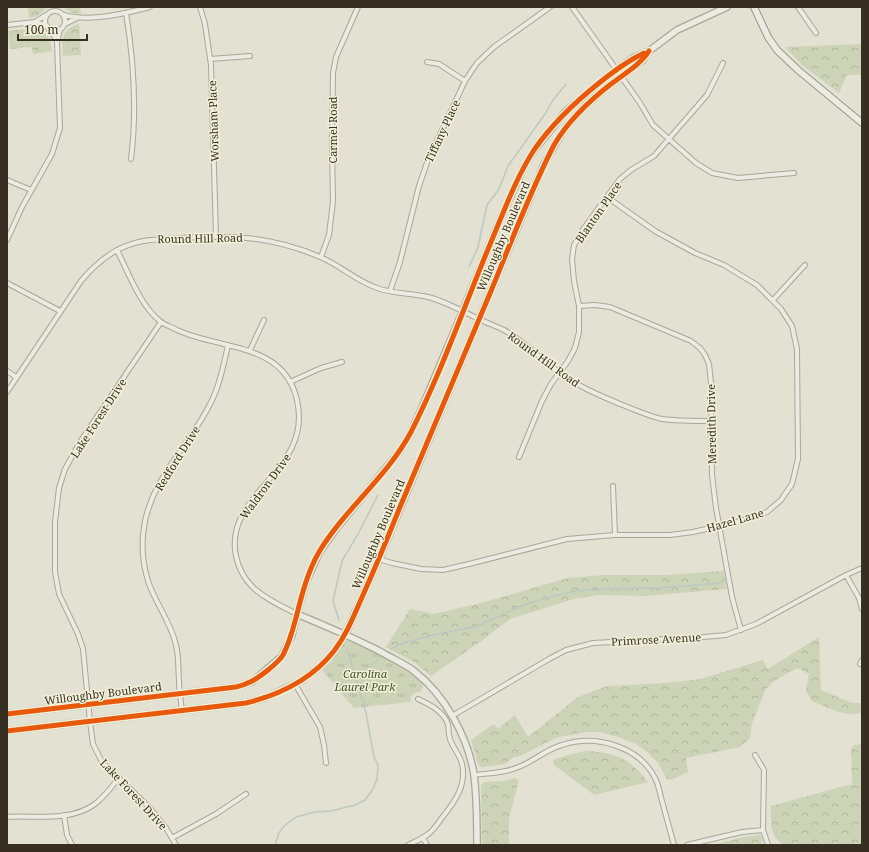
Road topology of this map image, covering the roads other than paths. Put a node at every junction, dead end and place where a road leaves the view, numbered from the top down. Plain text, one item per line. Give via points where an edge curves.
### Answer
1 (150, 7) edge
2 (200, 7) edge
3 (358, 7) edge
4 (550, 7) edge
5 (572, 7) edge
6 (727, 7) edge
7 (754, 7) edge
8 (798, 7) edge
9 (59, 9) edge
10 (49, 11) edge
11 (126, 13) junction
12 (64, 15) junction
13 (78, 18) junction
14 (35, 22) junction
15 (65, 24) junction
16 (7, 25) edge
17 (47, 26) junction
18 (51, 30) junction
19 (60, 30) junction
20 (816, 33) dead end
21 (57, 43) junction
22 (650, 51) junction
23 (250, 56) dead end
24 (210, 59) junction
25 (427, 62) dead end
26 (723, 64) dead end
27 (616, 70) junction
28 (621, 76) junction
29 (465, 81) junction
30 (862, 123) edge
31 (668, 139) junction
32 (131, 160) dead end
33 (794, 173) dead end
34 (7, 180) edge
35 (31, 190) junction
36 (607, 197) junction
37 (216, 236) junction
38 (7, 240) edge
39 (117, 250) junction
40 (321, 257) junction
41 (805, 265) dead end
42 (7, 283) edge
43 (390, 291) junction
44 (773, 300) junction
45 (579, 306) junction
46 (60, 311) junction
47 (462, 312) junction
48 (479, 319) junction
49 (264, 320) dead end
50 (161, 322) junction
51 (228, 345) junction
52 (250, 350) junction
53 (342, 362) dead end
54 (7, 371) edge
55 (559, 373) junction
56 (16, 377) junction
57 (290, 382) junction
58 (7, 392) edge
59 (710, 421) junction
60 (520, 457) dead end
61 (613, 486) dead end
62 (719, 526) junction
63 (615, 535) junction
64 (379, 559) junction
65 (862, 568) edge
66 (846, 575) junction
67 (862, 609) edge
68 (297, 614) junction
69 (741, 630) junction
70 (345, 635) junction
71 (295, 684) junction
72 (180, 694) junction
73 (418, 699) dead end
74 (88, 705) junction
75 (182, 711) junction
76 (7, 714) edge
77 (452, 716) junction
78 (90, 722) junction
79 (7, 731) edge
80 (755, 755) dead end
81 (326, 762) dead end
82 (474, 775) junction
83 (118, 779) junction
84 (246, 794) dead end
85 (7, 816) edge
86 (64, 816) junction
87 (763, 830) junction
88 (172, 838) junction
89 (423, 838) junction
90 (72, 845) edge
91 (176, 845) edge
92 (408, 845) edge
93 (427, 845) edge
94 (477, 845) edge
95 (674, 845) edge
96 (687, 845) edge
97 (768, 845) edge

1 - 11 street
2 - 24 street, Worsham Place
3 - 40 street, Carmel Road via 336,57 333,74 333,201 329,235
4 - 29 street, Tiffany Place via 494,47 477,63
5 - 27 street
6 - 22 street, Willoughby Boulevard via 677,30
7 - 30 main road via 777,50
8 - 20 street
9 - 10 street
9 - 12 street
10 - 14 street
10 - 17 street via 45,21
11 - 13 street
11 - 32 street via 133,68 134,133
12 - 13 street
12 - 15 street
13 - 15 street
14 - 16 street
14 - 17 street
15 - 19 street
17 - 18 street
18 - 19 street
18 - 21 street
19 - 21 street
21 - 35 street via 60,128 52,154
22 - 27 street, Willoughby Boulevard via 633,58
22 - 28 street, Willoughby Boulevard via 643,60
23 - 24 street
24 - 37 street, Worsham Place
25 - 29 street via 439,64
26 - 31 street, Blanton Place via 707,95
27 - 28 street
27 - 47 street, Willoughby Boulevard via 566,111 534,149 502,216
28 - 31 street via 653,125
28 - 48 street, Willoughby Boulevard via 582,109 556,142 544,164
29 - 43 street, Tiffany Place via 428,160
31 - 33 street via 712,173 738,178
31 - 36 street, Blanton Place via 654,156 620,179
34 - 35 street
35 - 38 street
36 - 44 street, Hazel Lane via 655,232 724,265 757,285
36 - 45 street, Blanton Place via 574,245 572,259
37 - 39 street, Round Hill Road via 146,239
37 - 40 street, Round Hill Road via 267,240
39 - 46 street, Round Hill Road via 91,269
39 - 50 street, Waldron Drive via 135,287
40 - 43 street, Round Hill Road via 376,288
41 - 44 street
42 - 46 street
43 - 47 street, Round Hill Road via 428,297
44 - 62 street, Hazel Lane via 792,326 797,349 798,459 792,484 781,500 767,512
45 - 55 street, Blanton Place via 579,332 575,348
45 - 59 street, Meredith Drive via 610,307 691,341 700,348 709,364
46 - 56 street, Round Hill Road
47 - 48 street, Round Hill Road
47 - 68 street, Willoughby Boulevard via 410,434 319,553 306,582
48 - 55 street, Round Hill Road via 504,330
48 - 64 street, Willoughby Boulevard
49 - 52 street
50 - 51 street, Waldron Drive via 189,335
50 - 74 street, Lake Forest Drive via 80,442 65,470 59,488 55,522 55,572 59,594 83,649
51 - 52 street, Waldron Drive
51 - 72 street, Redford Drive via 213,398 156,489 143,528 142,559 149,584 171,627 176,644
52 - 57 street, Waldron Drive via 264,356 281,370
53 - 57 street
54 - 56 street
55 - 59 street, Round Hill Road via 578,385 636,411 683,421
55 - 60 street, Blanton Place via 542,401
56 - 58 street, Round Hill Road
57 - 68 street, Waldron Drive via 300,418 296,438 286,460 247,507 240,520 235,545 241,573 264,597
59 - 62 street, Meredith Drive via 712,475
61 - 63 street
62 - 63 street, Hazel Lane via 670,535
62 - 69 street, Meredith Drive
63 - 64 street, Hazel Lane via 567,539 444,570 421,569
64 - 70 street, Willoughby Boulevard
65 - 66 street, Primrose Avenue
66 - 67 street
66 - 69 street, Primrose Avenue
68 - 70 street, Waldron Drive
68 - 72 street, Willoughby Boulevard via 292,635 282,656 252,682 236,688
69 - 77 street, Primrose Avenue via 726,635 581,645 549,659
70 - 71 street, Willoughby Boulevard via 318,668
70 - 77 street, Waldron Drive via 413,670 431,688
71 - 75 street, Willoughby Boulevard via 266,698
71 - 81 street via 320,727
72 - 74 street, Willoughby Boulevard
72 - 75 street, Redford Drive
73 - 89 street via 441,714 447,724 450,738 462,764 463,777 454,803
74 - 76 street, Willoughby Boulevard
74 - 78 street, Lake Forest Drive
75 - 78 street, Willoughby Boulevard
77 - 82 street, Waldron Drive via 466,743
78 - 79 street, Willoughby Boulevard
78 - 83 street, Lake Forest Drive via 93,744 102,762
80 - 87 street via 764,770
82 - 94 street, Waldron Drive
82 - 95 street via 504,772 571,742 598,742 622,748 635,755 656,781
83 - 86 street via 94,804 82,811
83 - 88 street, Lake Forest Drive via 150,808
84 - 88 street
85 - 86 street
86 - 90 street via 67,835
87 - 96 street via 742,832
87 - 97 street
88 - 91 street, Lake Forest Drive
89 - 92 street
89 - 93 street

